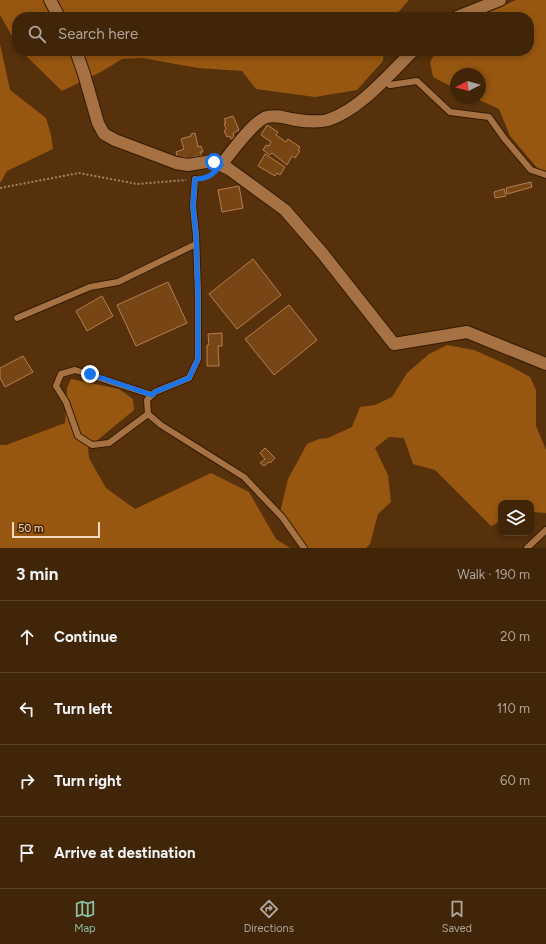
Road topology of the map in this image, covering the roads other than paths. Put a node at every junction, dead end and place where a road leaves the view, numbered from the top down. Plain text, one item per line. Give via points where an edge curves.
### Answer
1 (50, 0) edge
2 (500, 0) edge
3 (56, 12) edge
4 (470, 12) edge
5 (78, 56) edge
6 (408, 56) edge
7 (383, 80) junction
8 (221, 165) junction
9 (546, 175) edge
10 (195, 179) road end
11 (196, 244) junction
12 (17, 318) dead end
13 (546, 364) edge
14 (152, 395) junction
15 (148, 414) junction
16 (546, 530) edge
17 (304, 548) edge
18 (527, 548) edge

1 - 3 street
2 - 4 street
5 - 8 street via 98,123 104,134 176,163 188,165 212,161
6 - 7 street
7 - 8 street via 359,103 344,113 326,120 309,122 278,116 262,118
7 - 9 lane via 390,85 417,81 450,112 489,117 531,170
8 - 13 street via 285,210 394,344 467,332
10 - 11 lane via 193,206
11 - 12 lane via 118,282 90,287
11 - 14 lane via 198,359 189,378
14 - 15 lane via 147,400
14 - 15 lane via 75,370 60,374 56,386 66,402 78,436 92,445 109,443
15 - 17 lane via 161,425 244,477 282,517
16 - 18 lane

